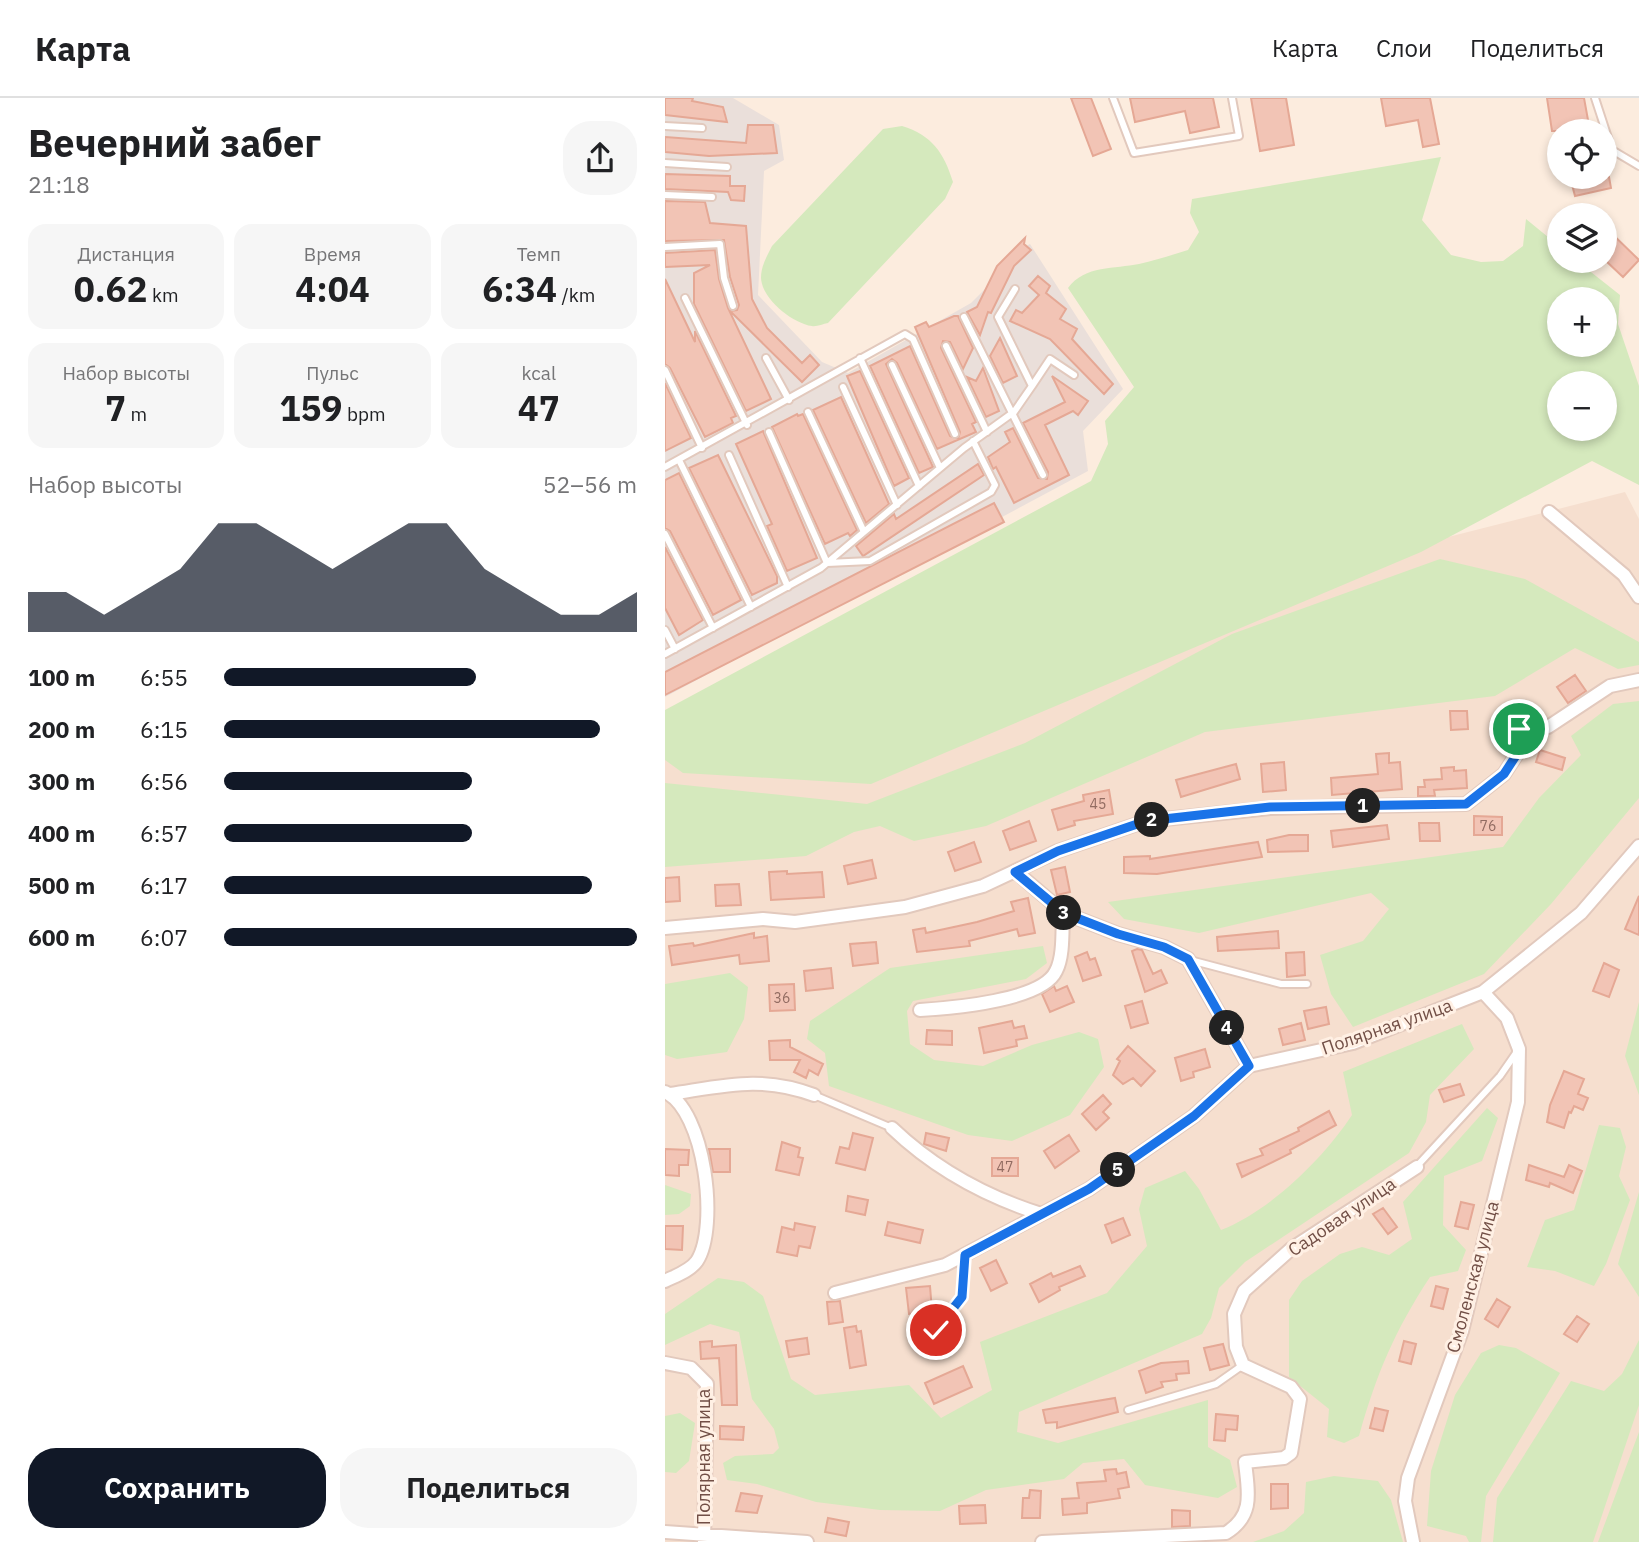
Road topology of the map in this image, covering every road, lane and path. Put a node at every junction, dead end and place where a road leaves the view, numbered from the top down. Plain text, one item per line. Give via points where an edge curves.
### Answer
1 (1113, 98) edge
2 (1232, 98) edge
3 (1595, 98) edge
4 (665, 126) edge
5 (702, 128) dead end
6 (665, 163) edge
7 (1639, 166) edge
8 (727, 167) dead end
9 (665, 195) edge
10 (712, 197) dead end
11 (665, 247) edge
12 (1015, 289) dead end
13 (685, 298) dead end
14 (733, 306) dead end
15 (964, 317) dead end
16 (946, 346) dead end
17 (766, 358) dead end
18 (860, 358) junction
19 (893, 365) dead end
20 (665, 370) edge
21 (1074, 376) dead end
22 (1033, 386) junction
23 (843, 387) dead end
24 (789, 400) junction
25 (808, 412) dead end
26 (1014, 412) junction
27 (747, 425) junction
28 (769, 432) dead end
29 (987, 432) junction
30 (954, 435) dead end
31 (973, 441) junction
32 (702, 448) junction
33 (729, 455) dead end
34 (679, 460) junction
35 (665, 467) edge
36 (940, 468) junction
37 (1044, 475) dead end
38 (919, 486) junction
39 (897, 505) junction
40 (1549, 512) dead end
41 (864, 532) junction
42 (665, 534) edge
43 (827, 563) junction
44 (788, 587) junction
45 (1639, 597) edge
46 (751, 607) junction
47 (713, 628) junction
48 (665, 629) edge
49 (675, 649) junction
50 (665, 654) edge
51 (1639, 680) edge
52 (1495, 726) dead end
53 (1530, 734) junction
54 (1639, 846) edge
55 (1015, 872) junction
56 (1063, 913) junction
57 (665, 928) edge
58 (1188, 959) junction
59 (1307, 984) dead end
60 (1483, 992) junction
61 (920, 1010) dead end
62 (1519, 1049) junction
63 (1249, 1066) junction
64 (668, 1093) edge
65 (814, 1095) joint
66 (892, 1128) joint
67 (1417, 1167) joint
68 (1041, 1214) junction
69 (965, 1255) junction
70 (665, 1281) edge
71 (835, 1293) dead end
72 (936, 1330) dead end
73 (665, 1363) edge
74 (1243, 1365) junction
75 (1128, 1410) dead end
76 (665, 1532) edge
77 (704, 1538) edge
78 (807, 1542) edge
79 (1042, 1542) edge
80 (1413, 1542) edge

1 - 2 lane via 1134,153 1239,136
3 - 7 lane via 1612,150
4 - 5 lane
6 - 8 lane
9 - 10 lane
11 - 14 lane via 720,244
12 - 22 lane via 998,317
13 - 27 lane
15 - 26 lane
16 - 29 lane
17 - 24 lane
18 - 24 lane
18 - 30 lane via 905,334 913,339
18 - 38 lane
19 - 36 lane
20 - 32 lane
21 - 22 lane via 1050,359
22 - 26 lane
23 - 39 lane
24 - 27 lane
25 - 41 lane
26 - 29 lane
26 - 37 lane
27 - 32 lane
28 - 43 lane
29 - 31 lane
31 - 36 lane
31 - 43 lane via 995,485 991,492 870,561
32 - 34 lane
33 - 44 lane
34 - 35 lane
34 - 46 lane
36 - 38 lane
38 - 39 lane
39 - 41 lane
40 - 45 street via 1624,575
41 - 43 lane
42 - 47 lane
43 - 44 lane
44 - 46 lane
46 - 47 lane
47 - 49 lane
48 - 49 lane
49 - 50 lane
51 - 53 street via 1610,686
52 - 53 lane
53 - 55 street via 1504,774 1466,804 1270,807 1146,821 1058,851
54 - 60 street, Полярная улица via 1581,913
55 - 56 street
55 - 57 street via 983,886 905,906 795,922 763,919
56 - 58 street
56 - 61 street via 1058,969 1050,981 961,1008
58 - 59 lane via 1280,984
58 - 63 street
60 - 62 street via 1507,1018
60 - 63 street, Полярная улица via 1353,1043
62 - 67 lane
62 - 80 street, Смоленская улица via 1518,1102 1462,1331 1408,1478 1405,1501
63 - 68 street, Полярная улица via 1173,1130 1089,1189
64 - 65 street via 761,1081
64 - 70 street via 698,1137 708,1219 698,1260
65 - 66 lane
66 - 68 street via 917,1152 958,1179
67 - 74 street, Садовая улица via 1290,1249 1244,1291 1234,1314 1236,1347
68 - 69 street, Полярная улица
69 - 71 street, Полярная улица via 946,1265
69 - 72 lane via 962,1297
73 - 77 street, Полярная улица via 691,1368 707,1384
74 - 75 lane via 1216,1384
74 - 79 street via 1291,1387 1300,1399 1291,1453 1284,1458 1245,1462 1249,1503 1236,1527 1226,1532
76 - 77 street
77 - 78 street

